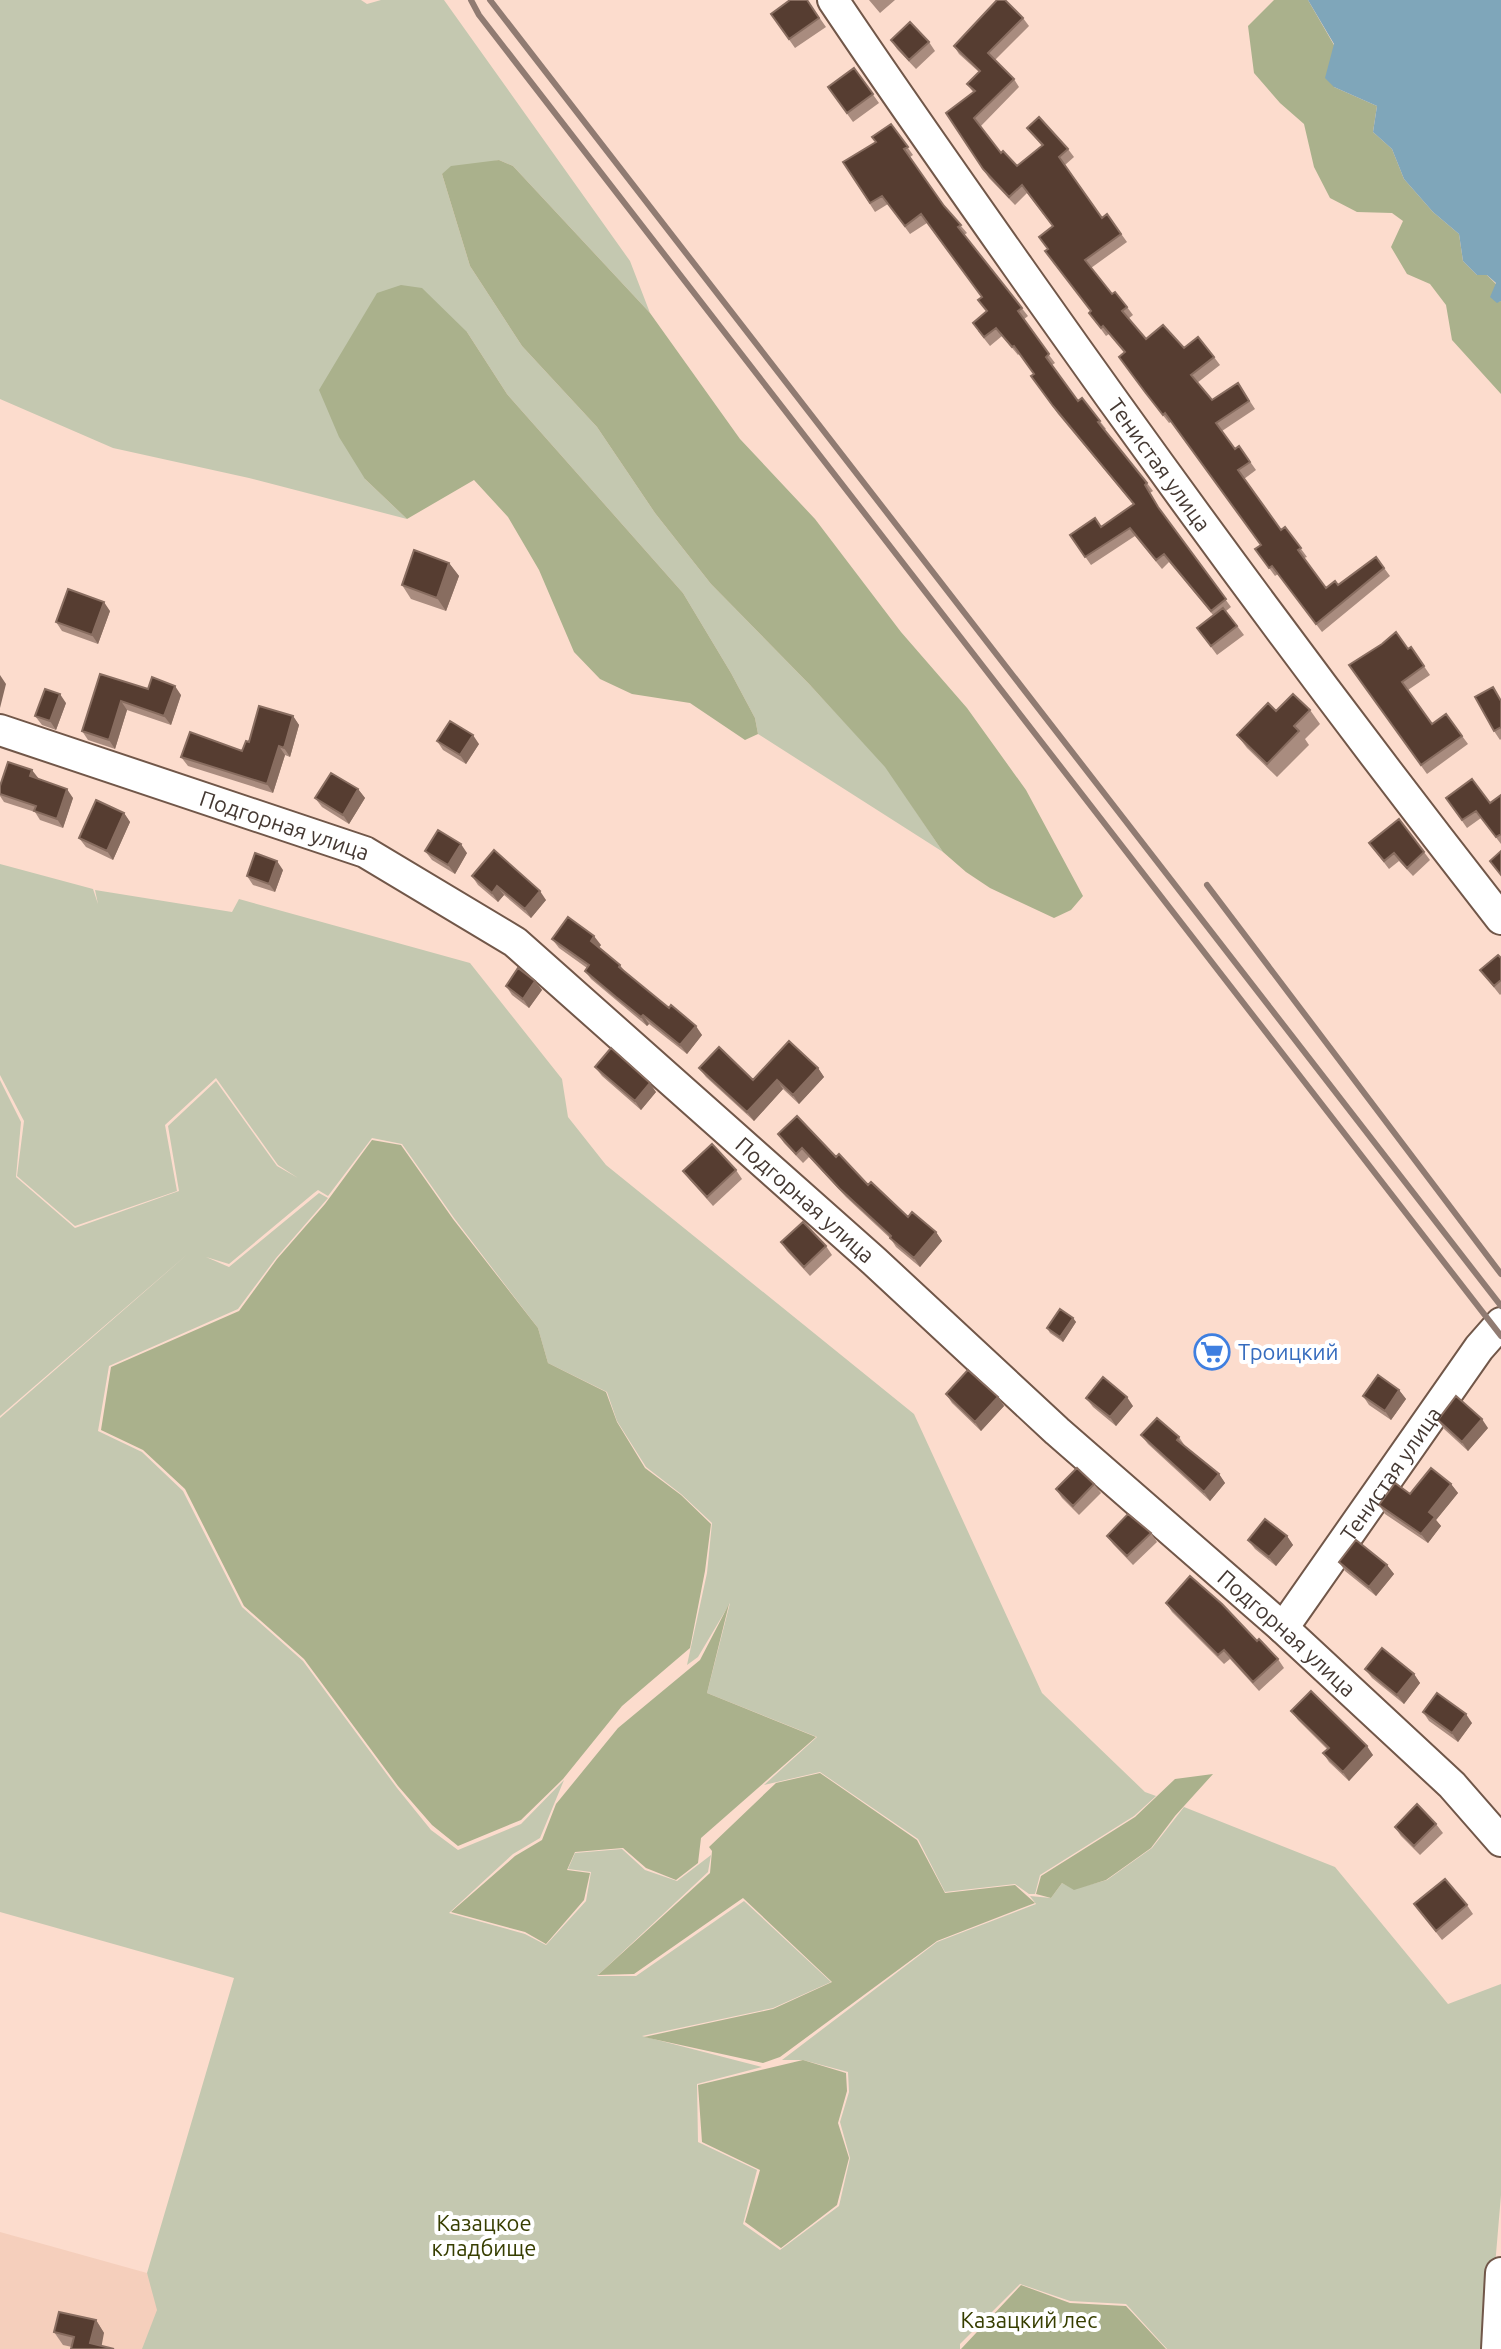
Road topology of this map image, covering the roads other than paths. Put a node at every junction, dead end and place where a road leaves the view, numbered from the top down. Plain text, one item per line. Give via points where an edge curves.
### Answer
1 (833, 0) edge
2 (0, 730) edge
3 (1501, 919) edge
4 (1501, 1323) edge
5 (1283, 1628) junction
6 (1501, 1841) edge
7 (1501, 2273) edge
8 (1497, 2349) edge

1 - 3 street, Тенистая улица via 1119,409
2 - 5 street, Подгорная улица via 365,852 515,942
4 - 5 street, Тенистая улица via 1469,1343
5 - 6 street, Подгорная улица via 1452,1785
7 - 8 street

